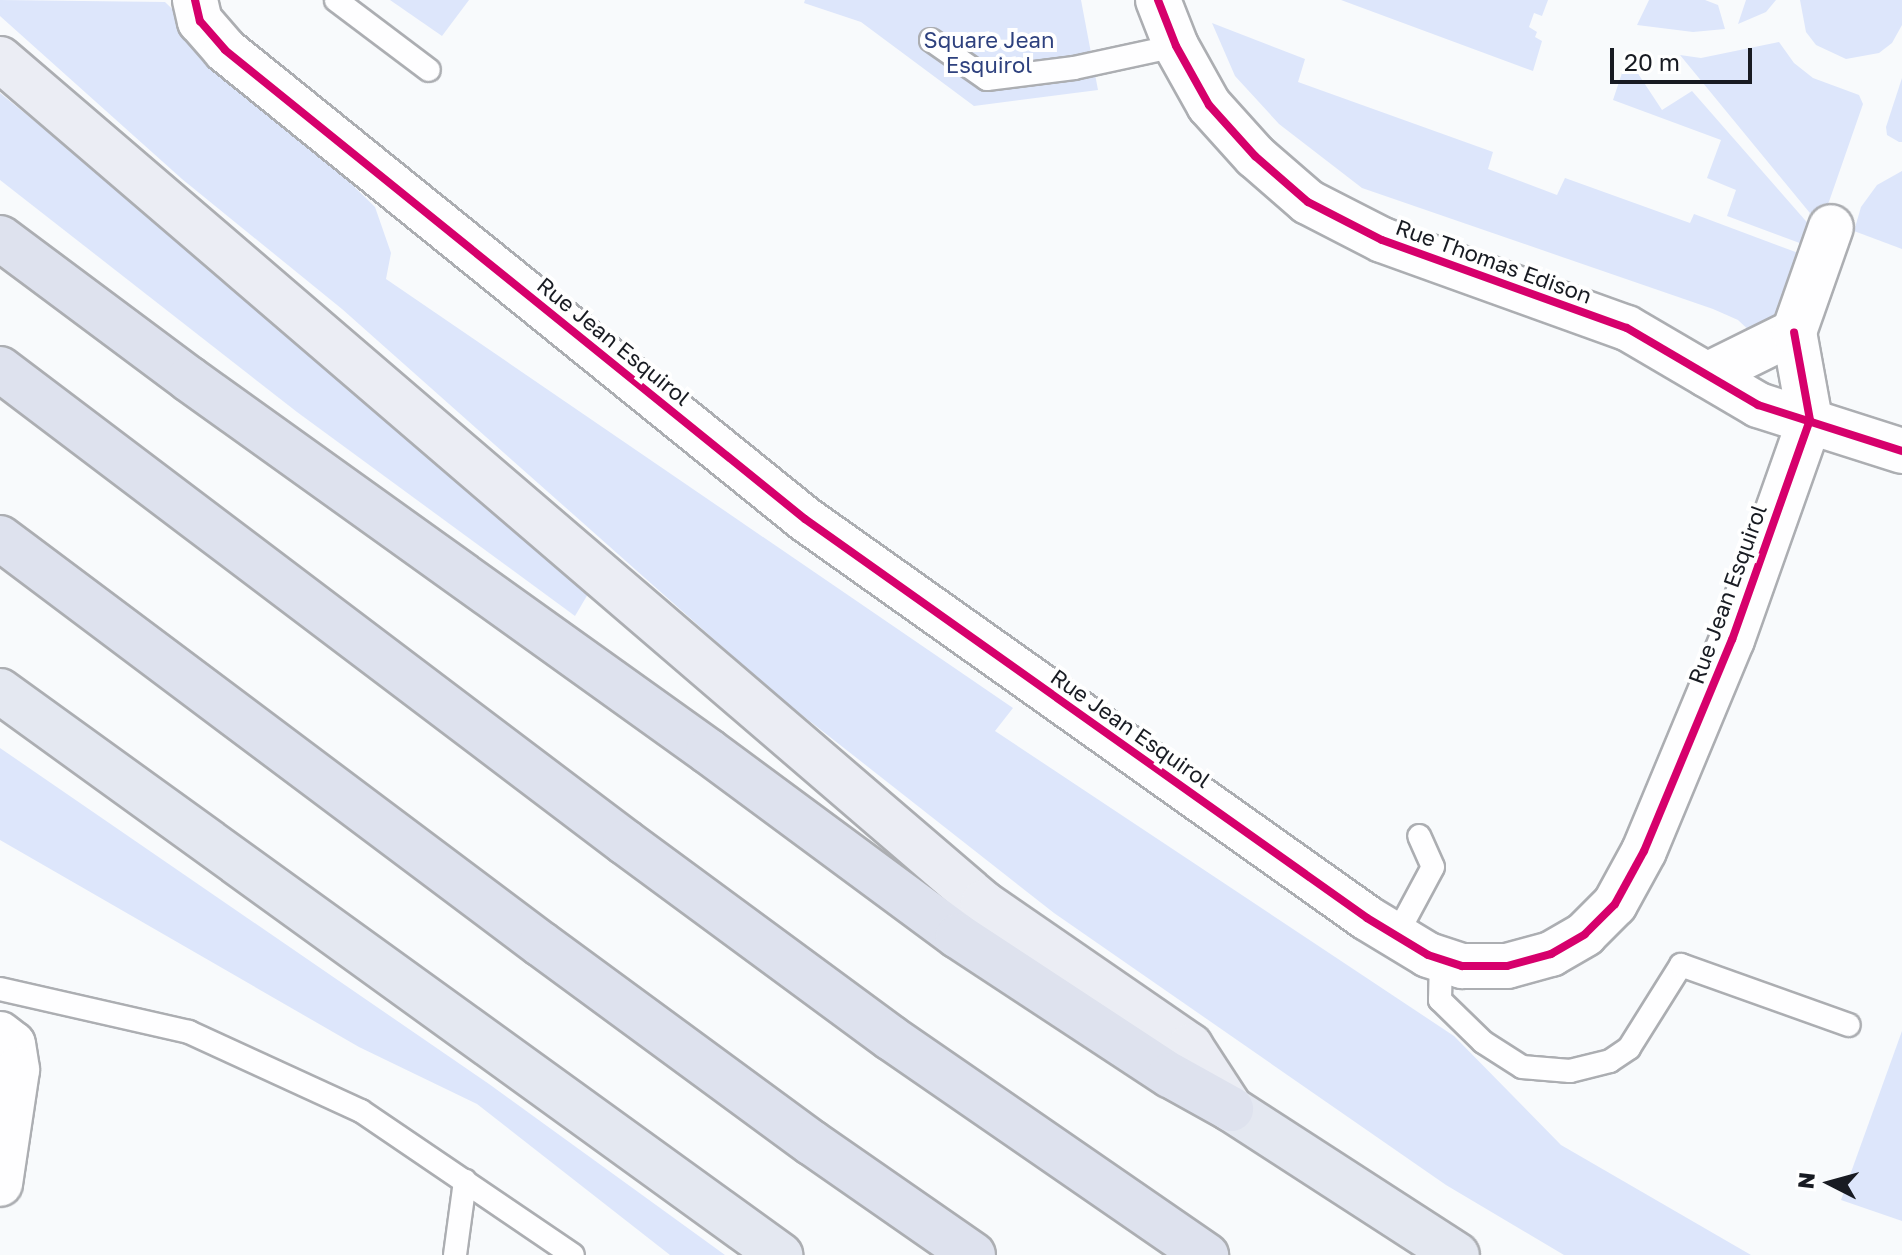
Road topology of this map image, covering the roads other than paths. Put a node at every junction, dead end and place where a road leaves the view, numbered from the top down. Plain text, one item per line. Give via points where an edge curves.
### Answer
1 (195, 0) edge
2 (336, 0) edge
3 (1158, 0) edge
4 (931, 40) dead end
5 (1176, 46) junction
6 (0, 59) edge
7 (429, 70) dead end
8 (1831, 227) dead end
9 (0, 238) edge
10 (1794, 332) junction
11 (0, 369) edge
12 (1707, 375) junction
13 (1810, 420) junction
14 (1902, 451) edge
15 (0, 538) edge
16 (0, 691) edge
17 (1419, 836) dead end
18 (1396, 936) junction
19 (1441, 959) junction
20 (0, 989) edge
21 (1849, 1025) dead end
22 (0, 1034) edge
23 (1231, 1109) junction
24 (465, 1181) junction
25 (0, 1184) edge
26 (455, 1255) edge
27 (573, 1255) edge
28 (780, 1255) edge
29 (973, 1255) edge
30 (1206, 1255) edge
31 (1457, 1255) edge

1 - 18 street, Rue Jean Esquirol via 200,21 225,50 805,519
2 - 7 lane
3 - 5 street, Rue Thomas Edison
4 - 5 lane via 987,79 1074,68
5 - 12 street, Rue Thomas Edison via 1209,105 1255,156 1308,202 1382,240 1627,328
6 - 23 main road via 983,903 1190,1046
8 - 10 street
9 - 23 highway via 958,936
10 - 12 street
10 - 13 street, Rue Jean Esquirol
11 - 30 highway via 865,1019
12 - 13 street, Rue Thomas Edison via 1758,405
13 - 14 street, Rue Thomas Edison
13 - 19 street, Rue Jean Esquirol via 1732,640 1644,851 1615,904 1585,934 1551,954 1507,966 1462,966
15 - 29 highway via 541,944
16 - 28 highway
17 - 18 lane via 1433,867
18 - 19 street, Rue Jean Esquirol
19 - 21 lane via 1440,1000 1483,1042 1522,1067 1570,1071 1610,1061 1629,1048 1681,965
20 - 24 lane via 189,1032 361,1111
22 - 25 street via 13,1044 17,1070
23 - 31 highway
24 - 26 lane
24 - 27 lane

